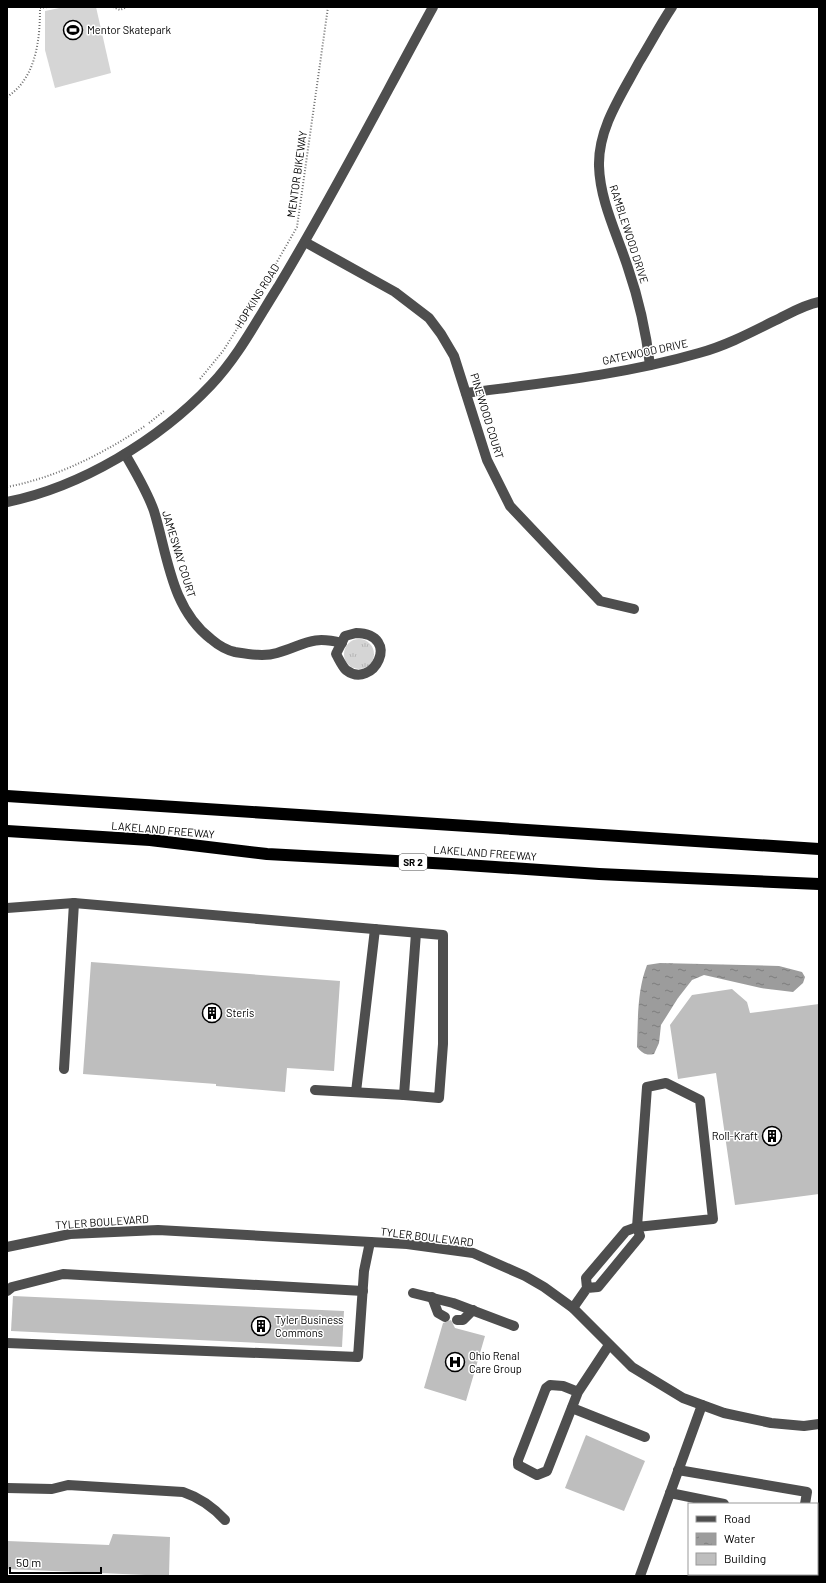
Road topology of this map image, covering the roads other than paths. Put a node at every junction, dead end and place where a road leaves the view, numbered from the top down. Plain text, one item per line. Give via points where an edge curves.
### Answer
1 (433, 7) edge
2 (672, 7) edge
3 (305, 242) junction
4 (819, 302) edge
5 (650, 366) junction
6 (466, 393) junction
7 (125, 454) junction
8 (7, 502) edge
9 (634, 609) dead end
10 (342, 643) junction
11 (7, 796) edge
12 (7, 831) edge
13 (819, 849) edge
14 (819, 884) edge
15 (74, 903) junction
16 (7, 908) edge
17 (375, 929) junction
18 (416, 933) junction
19 (64, 1069) dead end
20 (315, 1090) dead end
21 (356, 1092) junction
22 (404, 1095) junction
23 (637, 1227) junction
24 (370, 1242) junction
25 (7, 1247) edge
26 (587, 1288) junction
27 (7, 1291) edge
28 (362, 1291) junction
29 (413, 1292) dead end
30 (432, 1296) junction
31 (572, 1308) junction
32 (472, 1310) junction
33 (445, 1317) dead end
34 (458, 1320) dead end
35 (514, 1326) dead end
36 (7, 1344) edge
37 (609, 1345) junction
38 (578, 1392) junction
39 (702, 1405) junction
40 (572, 1408) junction
41 (819, 1424) edge
42 (645, 1436) dead end
43 (678, 1470) junction
44 (7, 1488) edge
45 (670, 1493) junction
46 (719, 1503) edge
47 (805, 1503) edge
48 (225, 1520) dead end
49 (640, 1576) edge

1 - 3 street, HOPKINS ROAD
2 - 5 street, RAMBLEWOOD DRIVE via 607,123 601,142 599,165 605,204 642,315
3 - 6 street, PINEWOOD COURT via 395,292 429,318 454,356
3 - 7 street, HOPKINS ROAD via 250,331 212,384 179,415
4 - 5 street, GATEWOOD DRIVE via 700,353
5 - 6 street, GATEWOOD DRIVE
6 - 9 street, PINEWOOD COURT via 487,460 510,506 600,600
7 - 8 street, HOPKINS ROAD via 53,490
7 - 10 street, JAMESWAY COURT via 153,510 178,596 187,615 198,629 219,645 233,651 255,655 276,653 311,640 324,639
10 - 10 street via 345,636 366,633 378,642 381,656 368,672 353,674 346,670 336,654
11 - 13 highway, LAKELAND FREEWAY via 678,842
12 - 14 highway, LAKELAND FREEWAY / SR 2 via 150,840 267,854
15 - 16 street
15 - 17 street
15 - 19 street
17 - 18 street
17 - 21 street
18 - 22 street
18 - 22 street via 443,935 443,1044 439,1098
20 - 21 street
21 - 22 street
23 - 23 street via 713,1218 700,1100 666,1083 647,1087
23 - 26 street via 626,1230 586,1278
23 - 26 street via 640,1236 598,1287
24 - 25 street, TYLER BOULEVARD via 158,1230 70,1234
24 - 28 street
24 - 31 street, TYLER BOULEVARD via 472,1253 525,1276
26 - 31 street
27 - 28 street via 12,1287 63,1274
28 - 36 street via 358,1357
29 - 30 street
30 - 32 street
30 - 33 street via 438,1313
31 - 37 street, TYLER BOULEVARD
32 - 34 street via 463,1320
32 - 35 street
37 - 38 street
37 - 39 street, TYLER BOULEVARD via 632,1367 682,1398
38 - 40 street
38 - 40 street via 563,1386 550,1385 546,1388 518,1460 521,1468 537,1475 546,1471
39 - 41 street, TYLER BOULEVARD via 724,1413 771,1423 804,1426
39 - 43 street
40 - 42 street
43 - 45 street
43 - 47 street via 807,1492
44 - 48 street via 52,1489 68,1485 184,1492 214,1508
45 - 46 street
45 - 49 street

